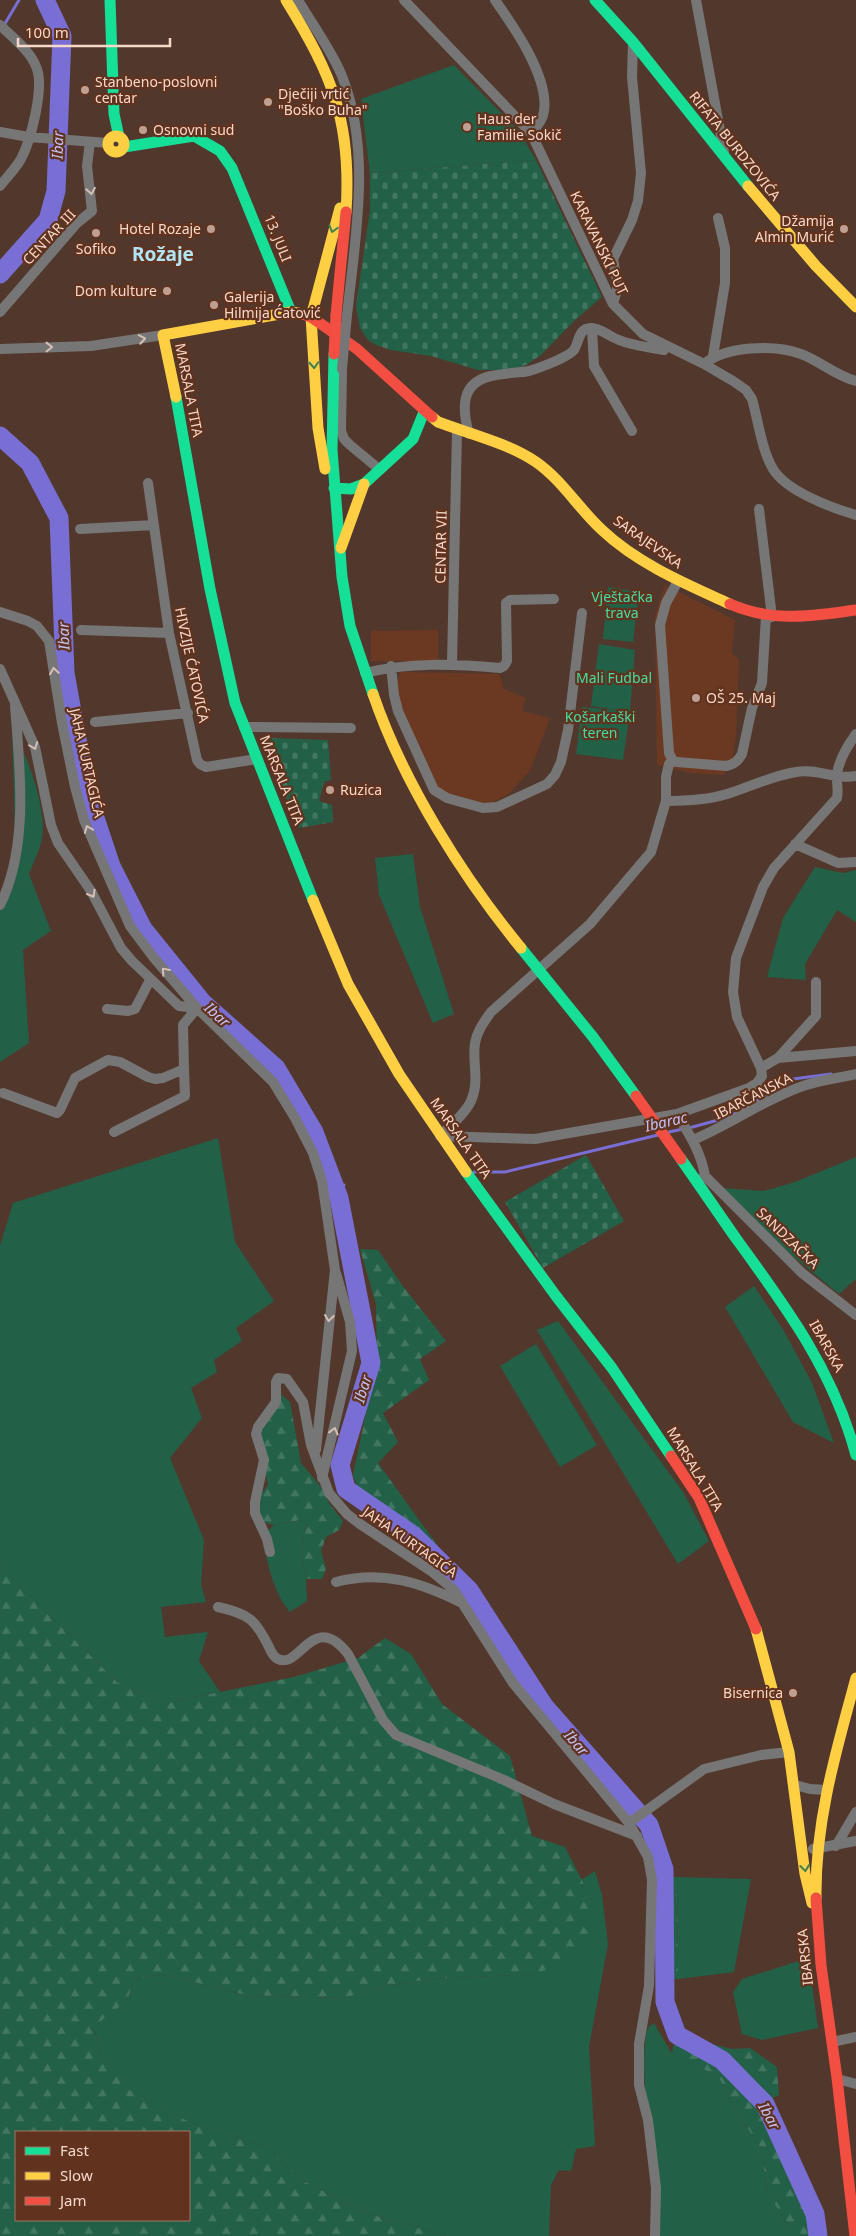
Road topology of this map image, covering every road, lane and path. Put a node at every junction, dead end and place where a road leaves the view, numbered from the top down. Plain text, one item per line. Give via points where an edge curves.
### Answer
1 (110, 0) edge
2 (286, 0) edge
3 (298, 0) edge
4 (404, 0) edge
5 (496, 0) edge
6 (595, 0) edge
7 (696, 0) edge
8 (2, 27) edge
9 (633, 42) junction
10 (0, 132) edge
11 (531, 133) junction
12 (33, 138) junction
13 (90, 142) junction
14 (115, 142) junction
15 (726, 161) junction
16 (348, 183) junction
17 (0, 186) edge
18 (718, 218) dead end
19 (613, 304) junction
20 (856, 307) edge
21 (0, 312) edge
22 (292, 312) junction
23 (311, 317) junction
24 (592, 328) junction
25 (163, 335) junction
26 (0, 350) edge
27 (679, 353) junction
28 (713, 356) junction
29 (704, 364) junction
30 (856, 381) edge
31 (424, 412) junction
32 (632, 430) dead end
33 (457, 431) junction
34 (469, 434) junction
35 (379, 469) junction
36 (148, 483) dead end
37 (364, 484) junction
38 (334, 488) junction
39 (759, 509) dead end
40 (856, 515) edge
41 (154, 525) junction
42 (80, 529) dead end
43 (340, 554) junction
44 (678, 581) junction
45 (554, 599) dead end
46 (856, 610) edge
47 (0, 612) edge
48 (582, 613) dead end
49 (769, 616) junction
50 (81, 630) dead end
51 (169, 633) junction
52 (452, 664) junction
53 (391, 666) junction
54 (0, 669) edge
55 (365, 673) junction
56 (14, 699) junction
57 (188, 713) junction
58 (95, 722) dead end
59 (244, 727) junction
60 (351, 728) dead end
61 (856, 734) edge
62 (257, 759) junction
63 (673, 760) junction
64 (856, 776) edge
65 (837, 777) junction
66 (666, 801) junction
67 (795, 844) junction
68 (856, 862) edge
69 (0, 905) edge
70 (539, 970) junction
71 (150, 980) junction
72 (816, 982) dead end
73 (197, 1008) junction
74 (107, 1009) dead end
75 (856, 1051) edge
76 (778, 1058) junction
77 (761, 1068) junction
78 (184, 1069) junction
79 (856, 1074) edge
80 (3, 1093) dead end
81 (679, 1118) junction
82 (114, 1132) dead end
83 (440, 1136) junction
84 (691, 1137) junction
85 (701, 1179) junction
86 (334, 1270) junction
87 (856, 1316) edge
88 (856, 1455) edge
89 (316, 1461) junction
90 (322, 1478) junction
91 (270, 1552) dead end
92 (336, 1582) dead end
93 (463, 1604) junction
94 (218, 1607) dead end
95 (856, 1678) edge
96 (789, 1752) junction
97 (795, 1785) junction
98 (827, 1790) junction
99 (856, 1812) edge
100 (633, 1821) junction
101 (637, 1836) junction
102 (856, 1841) edge
103 (836, 1846) junction
104 (802, 1848) junction
105 (817, 1849) junction
106 (815, 1916) junction
107 (856, 2037) edge
108 (832, 2042) junction
109 (837, 2079) junction
110 (856, 2084) edge
111 (655, 2236) edge
112 (855, 2236) edge

1 - 14 street
2 - 16 street via 332,87 344,133
3 - 35 street, bridge via 341,74 356,125 359,194 342,369 341,430 344,439
4 - 11 street, KARAVANSKI PUT
5 - 11 street via 524,44 543,93 544,110 540,125
6 - 9 street, RIFATA BURDZOVIĆA
7 - 15 street
8 - 12 street via 31,57 38,70
9 - 15 street, RIFATA BURDZOVIĆA
9 - 19 street via 632,77 641,173 638,202 632,220 612,259 617,281
10 - 12 street
11 - 19 street, KARAVANSKI PUT
12 - 13 street
12 - 17 street
13 - 14 street
13 -> 21 street, CENTAR III via 87,166 92,211
14 - 22 street, 13. JULI via 194,136 220,151 242,189
15 - 20 street, RIFATA BURDZOVIĆA via 816,266
16 -> 23 street
16 - 38 street, IBARSKA, bridge via 334,354
18 - 28 street via 725,248 725,283
19 - 27 street, KARAVANSKI PUT via 642,334
22 - 23 street
22 - 25 street
23 - 31 street, SARAJEVSKA via 357,349
23 -> 38 street via 322,461
24 - 27 street via 629,344
24 - 32 street via 594,366
24 - 34 street via 580,334 575,349 567,355 532,370 490,376 475,384 466,394 463,407
26 -> 25 street via 91,346
25 - 59 street, MARSALA TITA via 210,589 235,703
27 - 29 street, KARAVANSKI PUT
28 - 29 street
28 - 30 street via 757,347 783,350 800,354 846,379
29 - 40 street, KARAVANSKI PUT via 746,390 752,400 768,458 782,480 798,491
31 - 33 street, SARAJEVSKA
31 - 35 street via 413,439
33 - 34 street, SARAJEVSKA
33 - 52 street, CENTAR VII
34 - 44 street, SARAJEVSKA via 519,452 536,462 550,472 615,541
35 - 37 street
36 - 41 street, HIVZIJE ĆATOVIĆA
37 - 38 street via 351,489
37 - 43 street
38 - 43 street, IBARSKA
39 - 49 street
41 - 42 street
41 - 51 street, HIVZIJE ĆATOVIĆA
43 - 55 street, IBARSKA via 348,618
44 - 49 street, SARAJEVSKA via 746,611
44 - 63 street via 666,603 660,625
45 - 52 street via 510,600 506,603 507,661 504,666
46 - 49 street, SARAJEVSKA via 792,618
73 -> 47 street, JAHA KURTAGIĆA via 130,926 84,820 62,723 49,641 37,626
48 - 53 street via 561,762 547,784 497,807 483,808 447,798 434,790 398,711
49 - 63 street via 762,682 738,760 726,766
50 - 51 street
51 - 57 street, HIVZIJE ĆATOVIĆA
52 - 53 street
53 - 55 street
54 - 56 street, JAHA KURTAGIĆA
55 - 70 street, IBARSKA via 411,784 476,889
56 - 69 street via 19,778 17,848 13,872
56 -> 71 street, JAHA KURTAGIĆA via 36,747 58,843 91,891 121,948
57 - 58 street
57 - 62 street, HIVZIJE ĆATOVIĆA via 197,760 204,767
59 - 60 street
59 - 62 street, MARSALA TITA
61 - 65 street via 838,766
62 - 83 street, MARSALA TITA via 348,984 399,1074
63 - 66 street via 666,777
64 - 65 street
65 - 66 street via 822,772 799,771 707,799
65 - 67 street via 837,798
66 - 70 street via 651,852 590,924
67 - 68 street via 838,863
67 - 77 street via 774,868 763,887 736,958 733,992 737,1017
70 - 83 street via 491,1012 479,1030 474,1053 477,1081 472,1098
70 - 85 street, IBARSKA, bridge via 681,1159
71 - 73 street, JAHA KURTAGIĆA via 179,1006
71 - 74 street via 135,1009
72 - 76 street via 816,1016
73 - 78 street via 182,1025
73 - 86 street, JAHA KURTAGIĆA via 273,1082 295,1118 313,1153 322,1181
75 - 76 street
76 - 77 street
77 - 81 street via 762,1076 750,1088
78 - 80 street via 155,1079 120,1062 108,1060 76,1078 57,1113
78 - 82 street via 185,1096
79 - 84 street, IBARČANSKA via 804,1085 717,1130
81 - 83 street via 535,1139
81 - 84 street
83 - 96 street, MARSALA TITA via 612,1368 699,1498 755,1624
84 - 85 street
85 - 87 street, SANDZAČKA via 780,1253
85 - 88 street, IBARSKA via 824,1368
86 -> 89 street, JAHA KURTAGIĆA
90 -> 86 street, JAHA KURTAGIĆA via 352,1350 350,1322
89 - 90 street
89 - 91 street via 303,1402 287,1379 278,1378 276,1402 256,1434 264,1460 255,1513
90 - 93 street, JAHA KURTAGIĆA via 329,1493 347,1514 372,1534 431,1571 454,1590
92 - 93 street via 355,1578 404,1580
93 - 100 street, JAHA KURTAGIĆA via 513,1683
94 - 101 street via 239,1611 252,1619 277,1659 294,1657 314,1638 330,1638 340,1644 383,1720 396,1735 554,1804
95 - 98 street, IBARSKA
96 - 97 street, MARSALA TITA
96 - 100 street via 761,1755 704,1769
97 - 98 street
97 - 104 street, MARSALA TITA
98 - 105 street, IBARSKA
99 - 103 street
100 - 101 street, JAHA KURTAGIĆA
101 - 111 street, JAHA KURTAGIĆA via 648,1857 652,1880 649,1986 639,2044 639,2085 648,2120 656,2188
102 - 103 street
103 - 105 street
104 - 105 street
104 -> 106 street, MARSALA TITA
105 - 106 street, IBARSKA
106 - 108 street, IBARSKA
107 - 108 street
108 - 109 street, IBARSKA
109 - 110 street
109 - 112 street, IBARSKA

